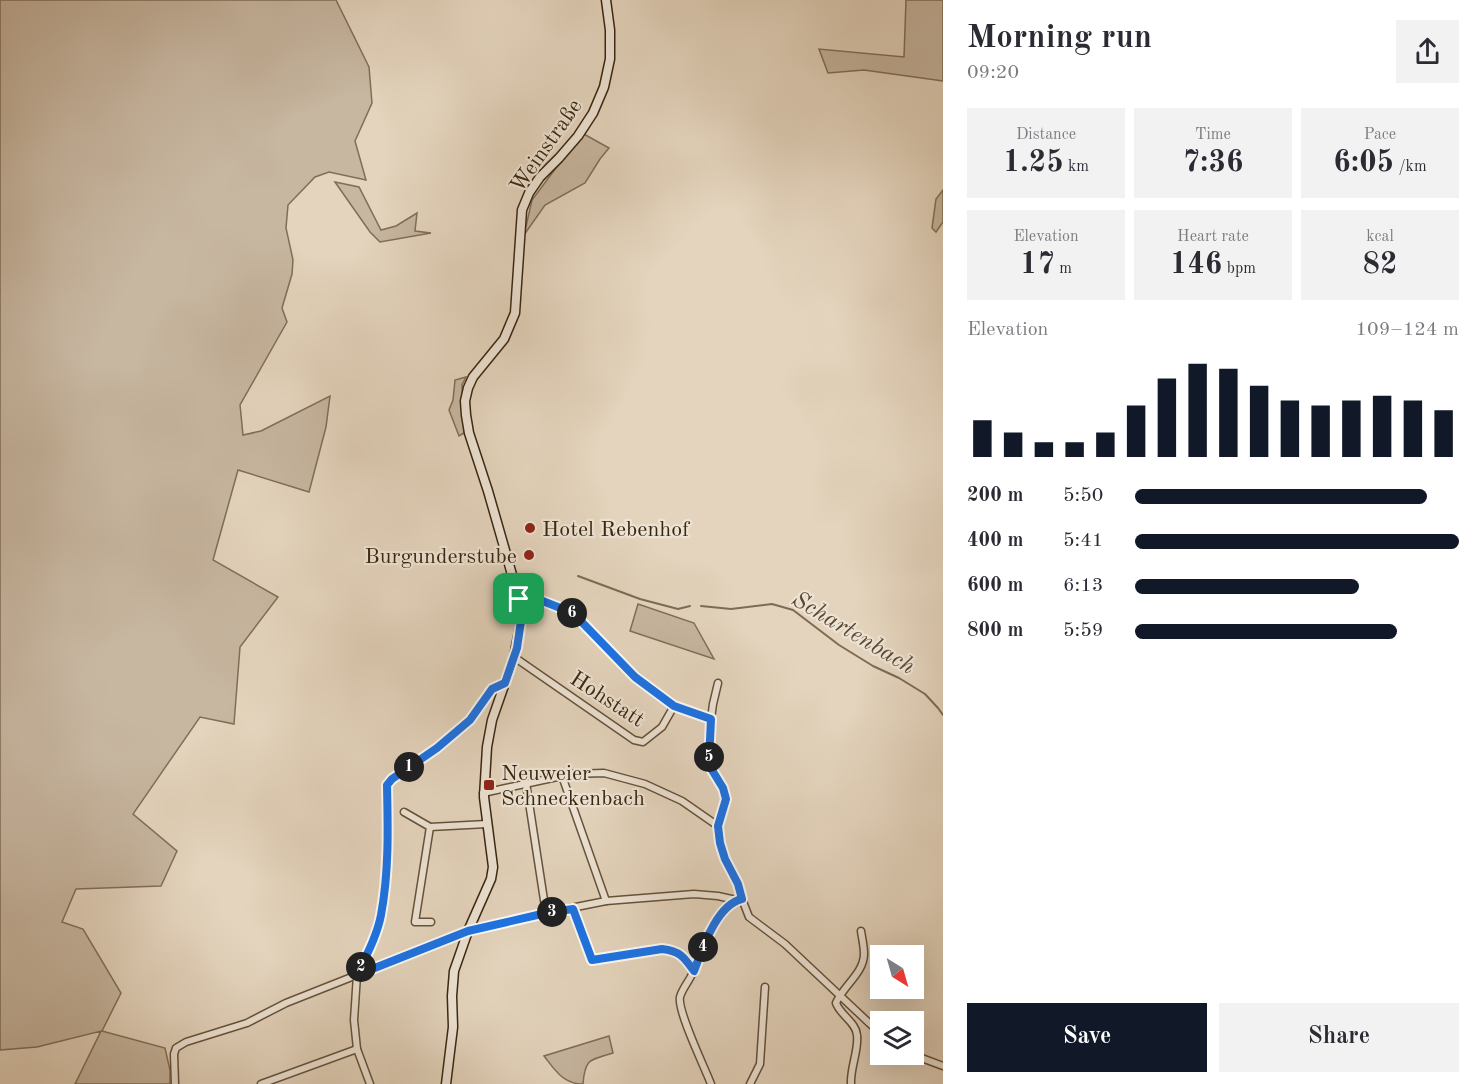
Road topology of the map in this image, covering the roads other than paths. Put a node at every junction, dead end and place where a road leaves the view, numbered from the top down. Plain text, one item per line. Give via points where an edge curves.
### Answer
1 (606, 0) edge
2 (519, 599) junction
3 (514, 657) junction
4 (505, 683) junction
5 (718, 683) dead end
6 (674, 706) junction
7 (711, 719) junction
8 (562, 776) junction
9 (525, 783) junction
10 (483, 793) junction
11 (404, 812) dead end
12 (487, 824) junction
13 (430, 826) junction
14 (718, 826) junction
15 (739, 900) junction
16 (606, 901) junction
17 (573, 909) junction
18 (546, 913) junction
19 (430, 922) dead end
20 (861, 930) dead end
21 (468, 931) junction
22 (694, 971) junction
23 (357, 975) junction
24 (765, 987) dead end
25 (840, 994) junction
26 (870, 1025) edge
27 (357, 1049) junction
28 (924, 1059) edge
29 (943, 1066) edge
30 (175, 1084) edge
31 (261, 1084) edge
32 (370, 1084) edge
33 (446, 1084) edge
34 (711, 1084) edge
35 (750, 1084) edge
36 (851, 1084) edge

1 - 2 main road, Weinstraße via 610,59 604,87 578,136 529,193 522,210 515,313 504,339 473,377 465,401 469,433
2 - 3 main road, Weinstraße via 521,621
2 - 6 street via 535,598 573,613 635,677
3 - 4 main road, Weinstraße
3 - 6 street, Hohstatt via 634,740 643,742 662,727
4 - 10 main road, Weinstraße via 492,720
4 - 23 street via 492,689 470,720 387,785 388,850 381,916
5 - 7 street
6 - 7 street
7 - 14 street via 709,761 726,799
8 - 9 street
8 - 14 street via 604,773 645,784 682,801
8 - 16 street
9 - 10 street
9 - 18 street
10 - 12 main road, Weinstraße
11 - 13 street
12 - 13 street
12 - 21 main road, Weinstraße via 491,879
13 - 19 street via 415,922
14 - 15 street via 725,859 738,884
15 - 16 street via 694,894
15 - 22 street via 710,929
15 - 25 street via 749,917
16 - 17 street
17 - 18 street
17 - 22 street via 592,960 673,950
18 - 21 street
20 - 25 street via 863,962
21 - 23 street
21 - 33 main road, Weinstraße via 454,971 453,1028
22 - 34 street via 680,997 682,1014
23 - 27 street
23 - 30 street via 247,1023 186,1042 174,1054
24 - 35 street via 760,1064
25 - 26 street
25 - 36 street via 838,1009 857,1035
27 - 31 street
27 - 32 street
28 - 29 street

